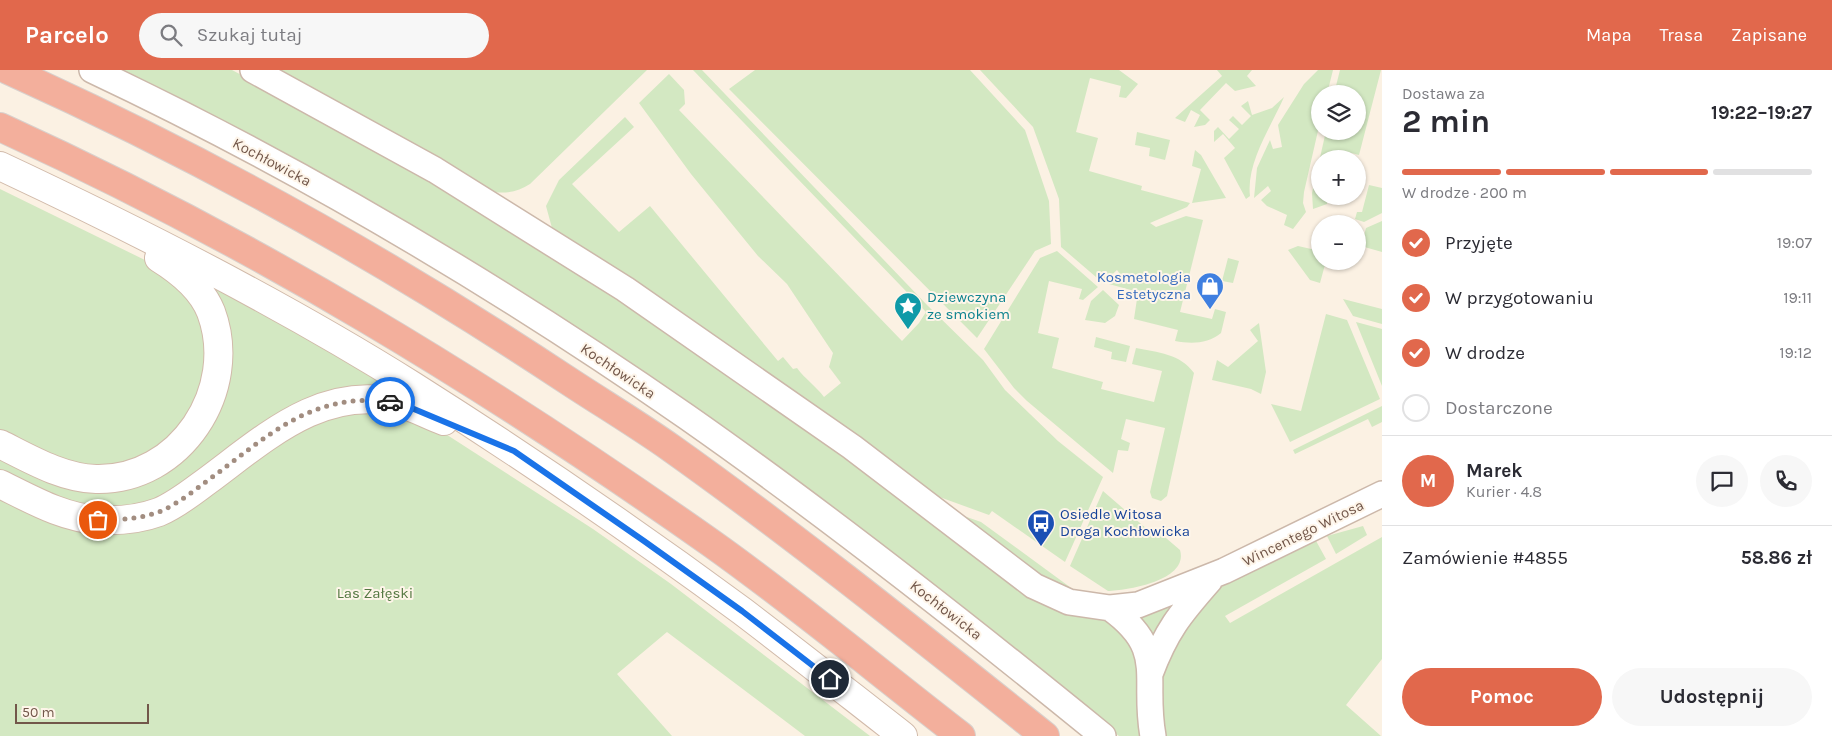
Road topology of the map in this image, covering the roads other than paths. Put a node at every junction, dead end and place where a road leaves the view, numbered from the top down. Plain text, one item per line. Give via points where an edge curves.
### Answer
1 (8, 70) edge
2 (92, 70) edge
3 (253, 70) edge
4 (0, 127) edge
5 (0, 166) edge
6 (98, 212) junction
7 (0, 444) edge
8 (514, 451) junction
9 (0, 484) edge
10 (1382, 494) edge
11 (1219, 573) junction
12 (1110, 608) junction
13 (1150, 674) junction
14 (903, 736) edge
15 (961, 736) edge
16 (1045, 736) edge
17 (1103, 736) edge
18 (1153, 736) edge

1 - 16 highway via 270,200 506,340 669,447 744,502
2 - 17 street, Kochłowicka via 323,189 509,299 600,358 829,521 971,628
3 - 12 street via 435,170 625,289 852,447 1034,586 1069,602
4 - 15 highway via 130,188 220,235 320,290 461,375 714,545
5 - 6 main road
6 - 7 main road via 196,287 210,312 218,358 215,386 202,418 176,450 151,467 97,479 40,465
6 - 8 main road via 305,322
8 - 9 main road via 402,404 369,399 342,401 313,409 288,422 187,496 158,512 128,519 98,520 72,516
8 - 14 main road via 742,611
10 - 11 street, Wincentego Witosa
11 - 12 street via 1138,605
11 - 13 street via 1175,620
12 - 13 street via 1126,619 1140,636 1148,651
13 - 18 street via 1149,710

